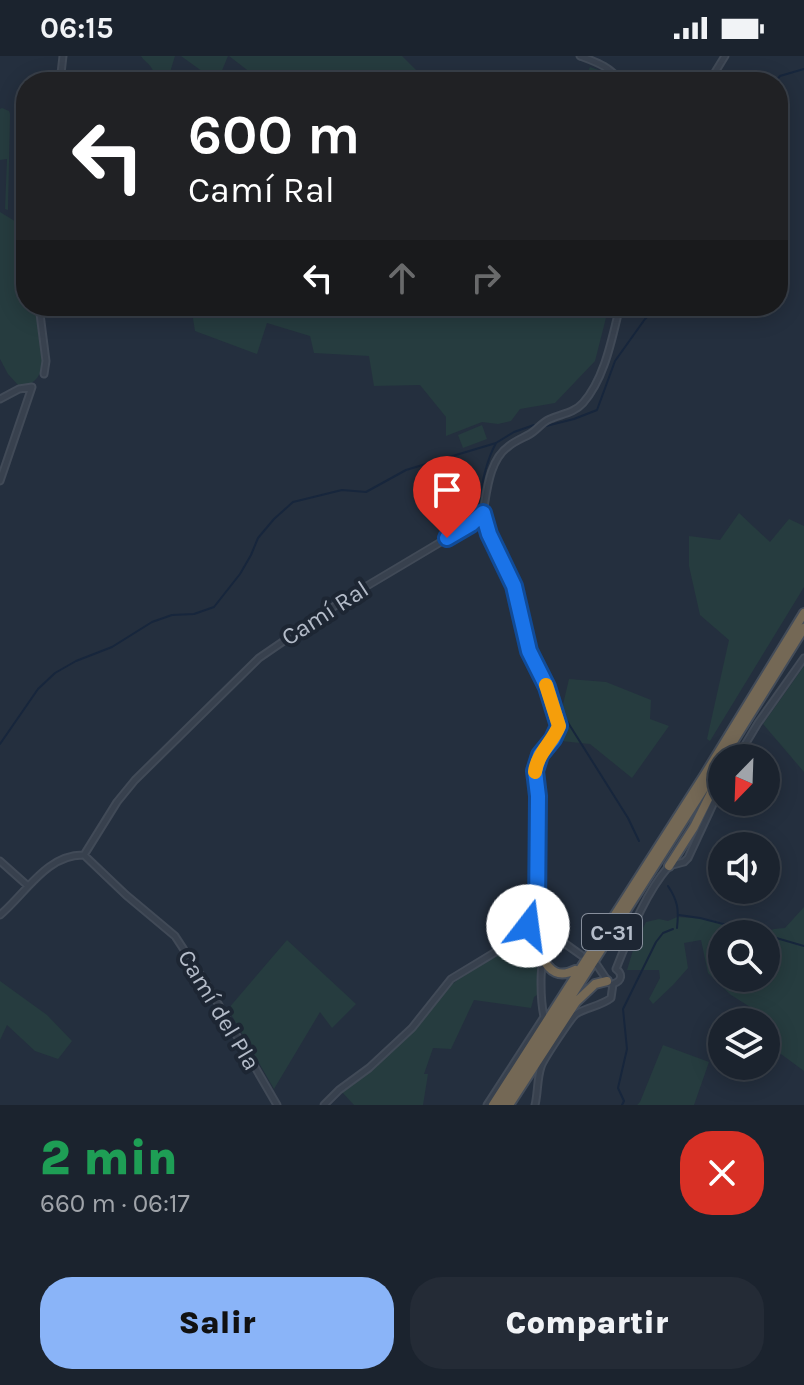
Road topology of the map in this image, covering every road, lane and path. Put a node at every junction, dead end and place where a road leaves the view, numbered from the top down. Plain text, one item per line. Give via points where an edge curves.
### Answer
1 (580, 56) edge
2 (612, 72) edge
3 (40, 316) edge
4 (617, 316) edge
5 (44, 374) dead end
6 (0, 399) edge
7 (0, 481) edge
8 (483, 513) junction
9 (804, 613) edge
10 (804, 628) edge
11 (804, 658) edge
12 (733, 744) edge
13 (745, 744) edge
14 (708, 784) edge
15 (708, 799) edge
16 (708, 815) edge
17 (676, 854) junction
18 (84, 855) junction
19 (0, 861) edge
20 (684, 862) junction
21 (669, 866) junction
22 (28, 886) junction
23 (623, 903) junction
24 (537, 914) junction
25 (0, 915) edge
26 (552, 925) junction
27 (532, 934) junction
28 (546, 935) junction
29 (560, 940) junction
30 (542, 954) junction
31 (581, 955) dead end
32 (575, 970) junction
33 (610, 975) junction
34 (544, 1017) junction
35 (277, 1105) edge
36 (324, 1105) edge
37 (490, 1105) edge
38 (502, 1105) edge
39 (509, 1105) edge
40 (535, 1105) edge

1 - 2 street
3 - 5 street
4 - 8 street via 591,392 581,406 547,420 500,454 488,481
6 - 7 street via 32,387
8 - 18 street, Camí Ral via 259,658 135,780
8 - 24 street via 514,586 529,651 559,726 535,771
9 - 23 highway, C-31
10 - 12 highway, C-31
11 - 13 street
14 - 38 highway, C-31
15 - 17 highway
16 - 20 street
17 - 20 street
17 - 21 highway
18 - 22 street via 63,857
18 - 35 street, Camí del Pla via 175,936
19 - 22 street
20 - 21 street
21 - 33 street
22 - 25 street
23 - 32 highway
23 - 37 highway, C-31
24 - 26 street via 547,916
24 - 27 street via 528,926
26 - 28 street
26 - 29 street
27 - 28 street
27 - 30 street
27 - 36 street via 451,979 412,1028
28 - 29 street
28 - 30 street
29 - 31 street
30 - 32 highway via 555,973
30 - 34 street
32 - 34 highway
33 - 39 highway via 571,1008
33 - 40 street via 611,998 576,1014 542,1063
34 - 37 street

